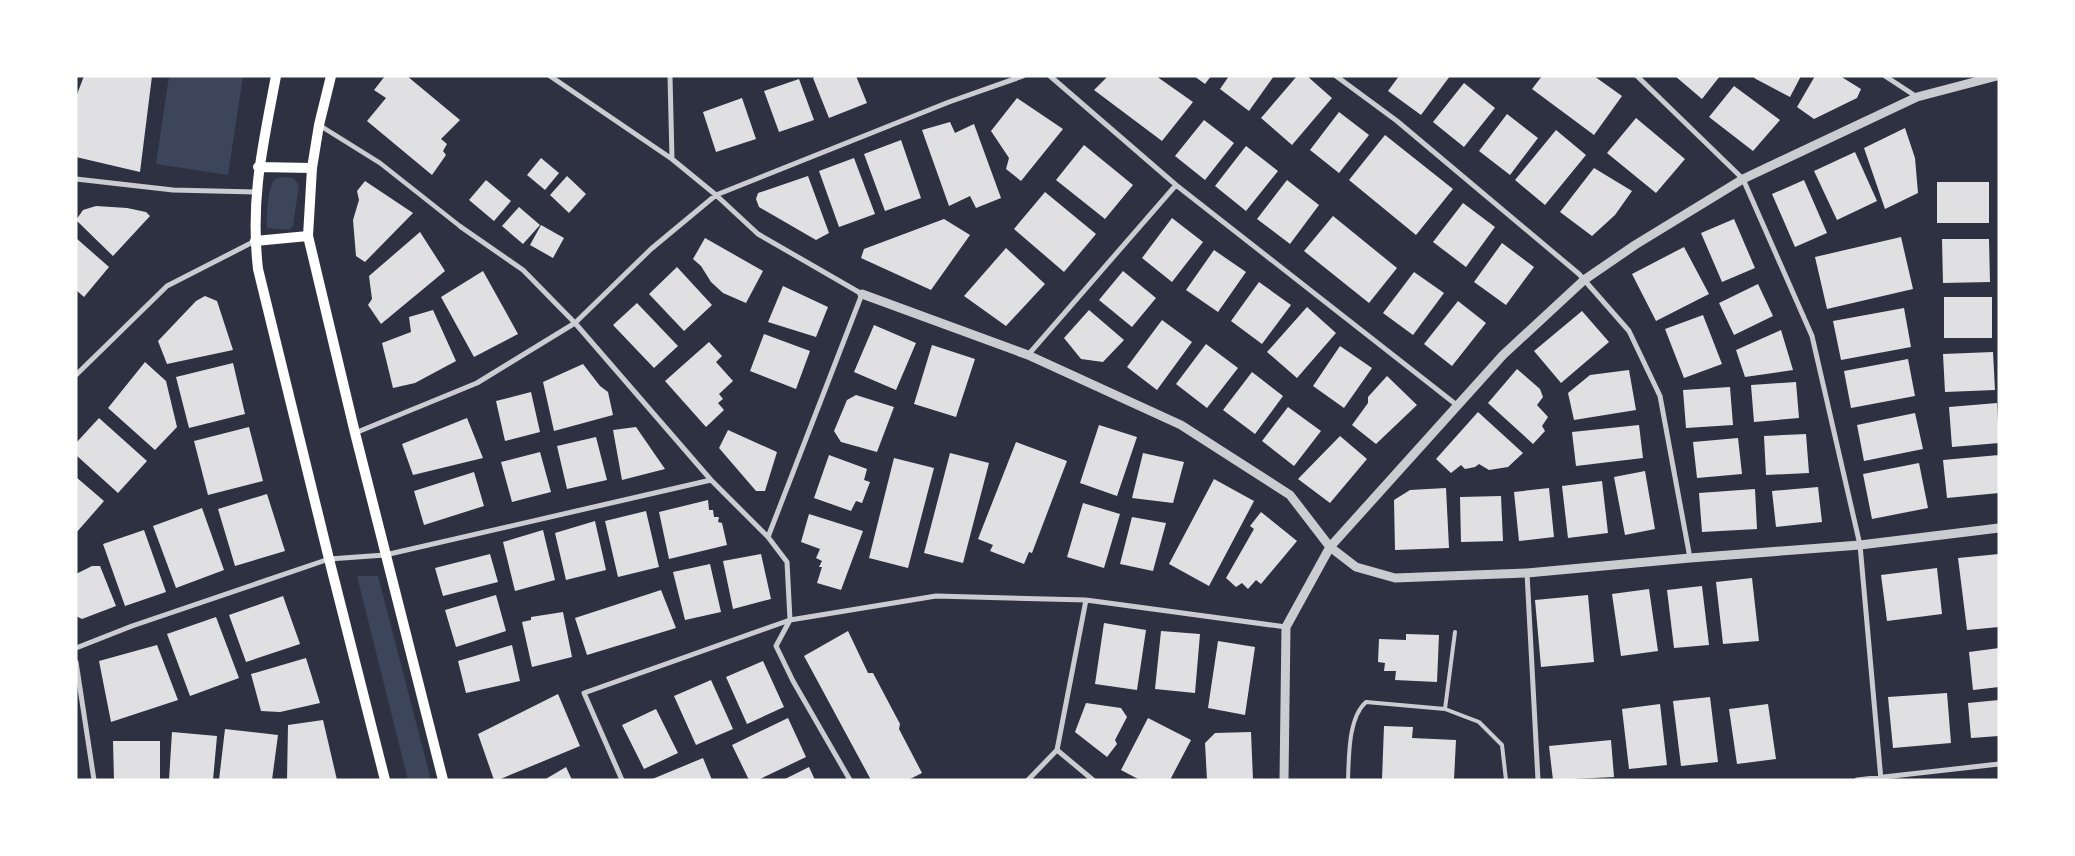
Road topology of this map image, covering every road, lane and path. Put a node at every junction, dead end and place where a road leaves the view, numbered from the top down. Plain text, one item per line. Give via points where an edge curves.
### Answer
1 (276, 76) edge
2 (330, 76) edge
3 (550, 76) edge
4 (670, 76) edge
5 (1023, 76) edge
6 (1050, 76) edge
7 (1336, 76) edge
8 (1637, 76) edge
9 (1885, 76) edge
10 (1997, 76) edge
11 (1917, 97) junction
12 (319, 125) junction
13 (672, 159) junction
14 (258, 167) junction
15 (312, 168) junction
16 (76, 179) edge
17 (1743, 179) junction
18 (1176, 185) junction
19 (255, 192) junction
20 (716, 195) junction
21 (461, 227) joint
22 (308, 236) junction
23 (255, 241) junction
24 (1584, 280) junction
25 (862, 294) junction
26 (575, 323) junction
27 (1028, 355) junction
28 (76, 376) edge
29 (1458, 406) junction
30 (355, 433) junction
31 (711, 480) junction
32 (1999, 528) edge
33 (768, 537) junction
34 (1860, 544) junction
35 (1330, 547) junction
36 (385, 555) junction
37 (329, 558) junction
38 (1690, 558) junction
39 (1527, 573) junction
40 (1086, 600) junction
41 (790, 620) junction
42 (1286, 626) junction
43 (1455, 632) dead end
44 (76, 648) edge
45 (76, 662) edge
46 (1444, 709) junction
47 (1057, 750) junction
48 (1999, 764) edge
49 (1881, 778) edge
50 (94, 780) edge
51 (385, 780) edge
52 (443, 780) edge
53 (622, 780) edge
54 (850, 780) edge
55 (1028, 780) edge
56 (1093, 780) edge
57 (1284, 780) edge
58 (1348, 780) edge
59 (1506, 780) edge
60 (1538, 780) edge
61 (1858, 780) edge

1 - 14 main road
2 - 12 main road
3 - 13 street
4 - 13 street
5 - 20 street via 940,105
6 - 18 street
7 - 24 street via 1397,121
8 - 17 street
9 - 11 street
10 - 11 street
11 - 17 street
12 - 15 main road
12 - 21 street via 380,163
13 - 20 street
14 - 15 main road
14 - 19 main road
15 - 22 main road
16 - 19 street via 173,190
17 - 24 street
17 - 34 street via 1812,336
18 - 27 street
18 - 29 street
19 - 23 main road
20 - 25 street via 758,234
20 - 26 street via 651,249
21 - 26 street via 523,270
22 - 23 main road
22 - 30 main road
23 - 28 street via 167,286
23 - 37 main road via 258,269
24 - 29 street via 1503,355
24 - 38 street via 1629,331 1660,396
25 - 27 street
25 - 33 street
26 - 30 street via 476,383
26 - 31 street
27 - 35 street via 1181,425 1290,495
29 - 35 street
30 - 36 main road
31 - 33 street
31 - 36 street
32 - 34 street
33 - 41 street via 787,562
34 - 38 street
34 - 49 street
35 - 39 street via 1356,567 1395,578
35 - 42 street
36 - 37 street
36 - 52 main road
37 - 44 street
37 - 51 main road
38 - 39 street
39 - 60 street
40 - 41 street via 936,596
40 - 42 street
40 - 47 street
41 - 53 street via 584,694
41 - 54 street via 776,646
42 - 57 street
43 - 46 lane
45 - 50 street
46 - 58 lane via 1366,702 1358,709 1349,745
46 - 59 lane via 1479,722 1502,745
47 - 55 street
47 - 56 street
48 - 49 street
49 - 61 street

